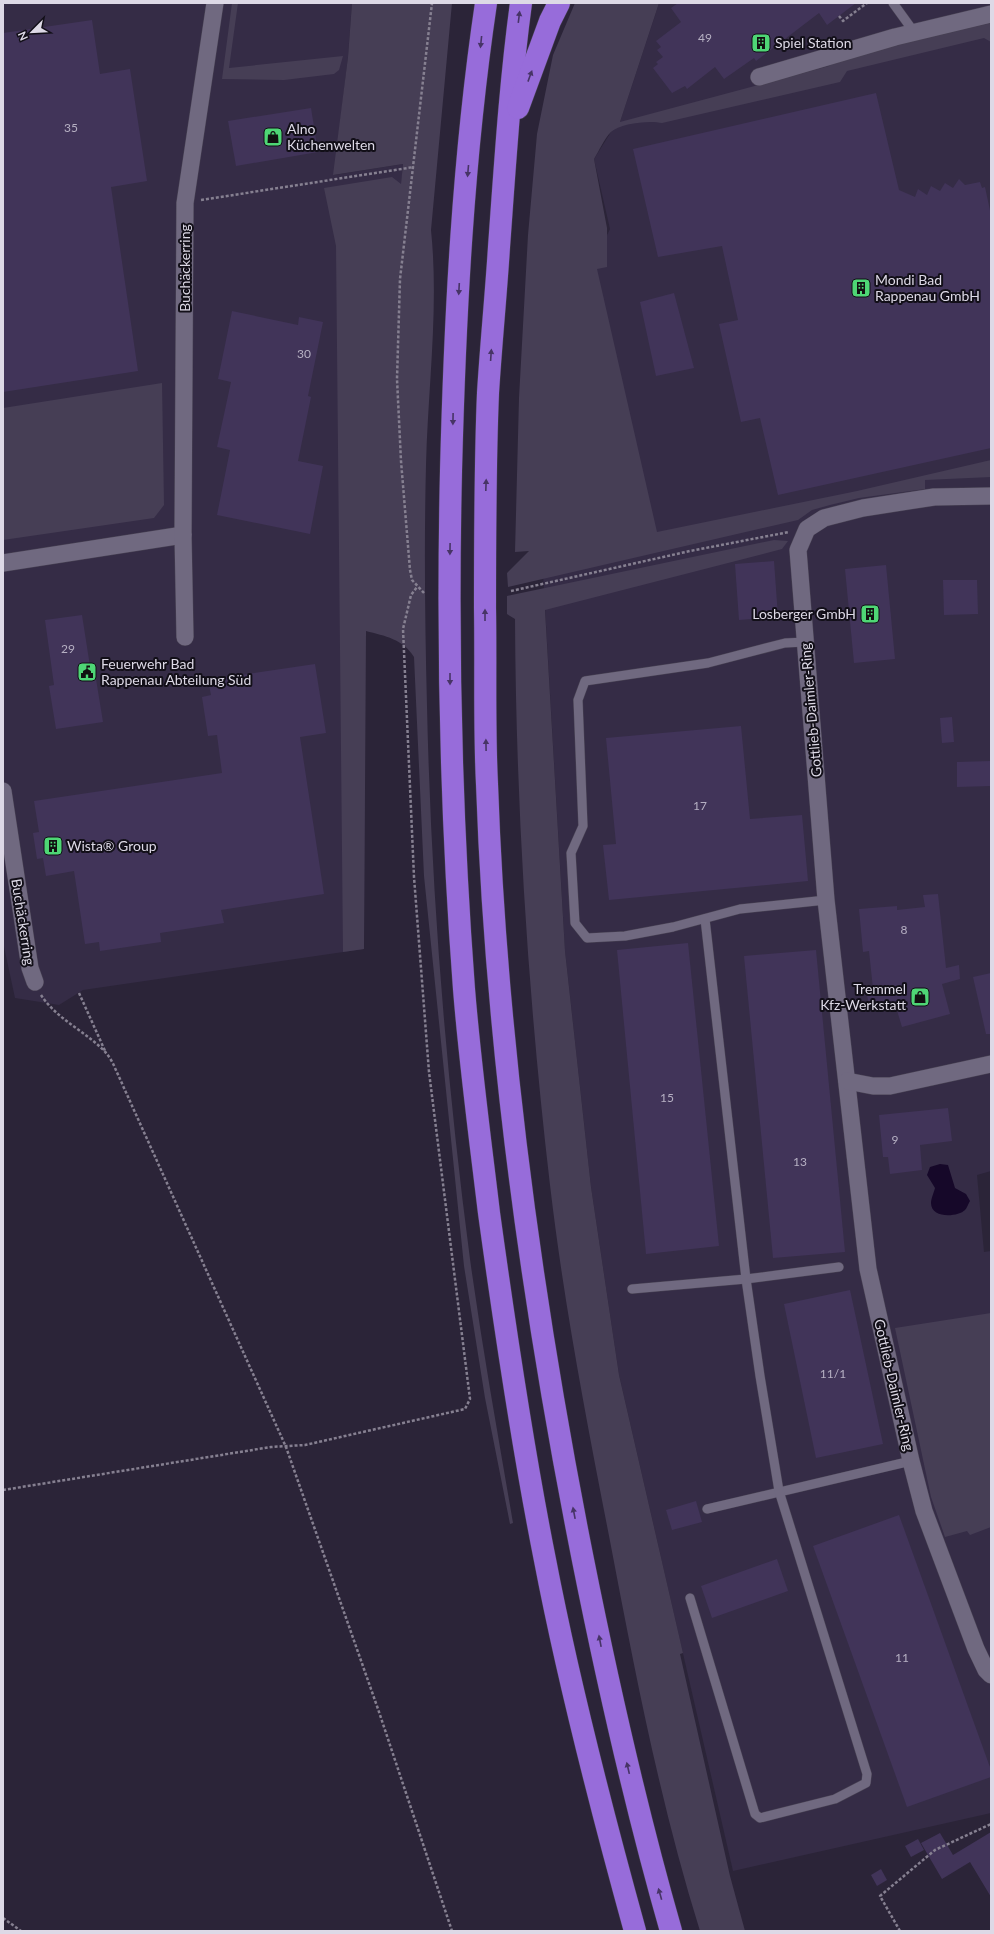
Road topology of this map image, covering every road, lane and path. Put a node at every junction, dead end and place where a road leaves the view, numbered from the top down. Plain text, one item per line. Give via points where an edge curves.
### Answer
1 (215, 3) edge
2 (432, 3) edge
3 (486, 3) edge
4 (521, 3) edge
5 (559, 3) edge
6 (867, 3) edge
7 (893, 3) edge
8 (991, 14) edge
9 (839, 16) dead end
10 (914, 32) junction
11 (759, 77) dead end
12 (507, 139) junction
13 (414, 167) junction
14 (185, 203) junction
15 (991, 496) edge
16 (807, 529) junction
17 (183, 535) junction
18 (3, 562) edge
19 (417, 587) junction
20 (511, 592) dead end
21 (424, 593) dead end
22 (185, 637) dead end
23 (805, 642) junction
24 (3, 791) edge
25 (826, 900) junction
26 (705, 918) junction
27 (35, 982) joint
28 (79, 993) dead end
29 (106, 1054) junction
30 (991, 1064) edge
31 (847, 1081) junction
32 (839, 1267) dead end
33 (746, 1279) junction
34 (632, 1289) dead end
35 (286, 1447) junction
36 (911, 1461) junction
37 (3, 1490) edge
38 (779, 1492) junction
39 (707, 1510) dead end
40 (690, 1598) dead end
41 (991, 1675) edge
42 (991, 1824) edge
43 (3, 1918) edge
44 (21, 1931) edge
45 (452, 1931) edge
46 (635, 1931) edge
47 (671, 1931) edge
48 (900, 1931) edge

1 - 14 street, Buchäckerring
2 - 13 path
3 -> 46 highway via 470,139 461,250 453,390 449,560 453,792 464,986 472,1073 512,1381 545,1563 568,1670
12 -> 4 highway
12 -> 5 highway
6 - 9 path via 843,21
7 - 10 lane
8 - 10 street
10 - 11 street
47 -> 12 highway via 604,1665 562,1456 537,1304 507,1067 486,784 485,503 488,394
13 - 14 path
13 - 19 path via 400,279 397,379 410,570
14 - 17 street, Buchäckerring
15 - 16 street via 934,497 863,508 824,518
16 - 20 path via 690,551
16 - 23 street, Gottlieb-Daimler-Ring via 798,550
17 - 18 street
17 - 22 street, Buchäckerring
19 - 21 path
19 - 35 path via 411,595 406,613 403,638 414,877 429,1072 470,1399 465,1409
23 - 25 street, Gottlieb-Daimler-Ring
23 - 26 lane via 785,644 708,663 585,681 578,700 584,826 571,853 575,923 587,938 625,936
24 - 27 street, Buchäckerring via 30,968
25 - 26 lane via 740,910
25 - 31 street, Gottlieb-Daimler-Ring
26 - 33 lane
27 - 29 path via 46,1003
28 - 29 path
29 - 35 path via 126,1091
30 - 31 street via 890,1086
31 - 36 street, Gottlieb-Daimler-Ring via 868,1268
32 - 33 lane
33 - 34 lane
33 - 38 lane
35 - 37 path
35 - 45 path via 378,1709
36 - 38 lane
36 - 41 street, Gottlieb-Daimler-Ring via 924,1511 973,1642
38 - 39 lane
38 - 40 lane via 867,1774 866,1783 835,1799 760,1818 755,1814
42 - 48 path via 934,1850 880,1896
43 - 44 path

